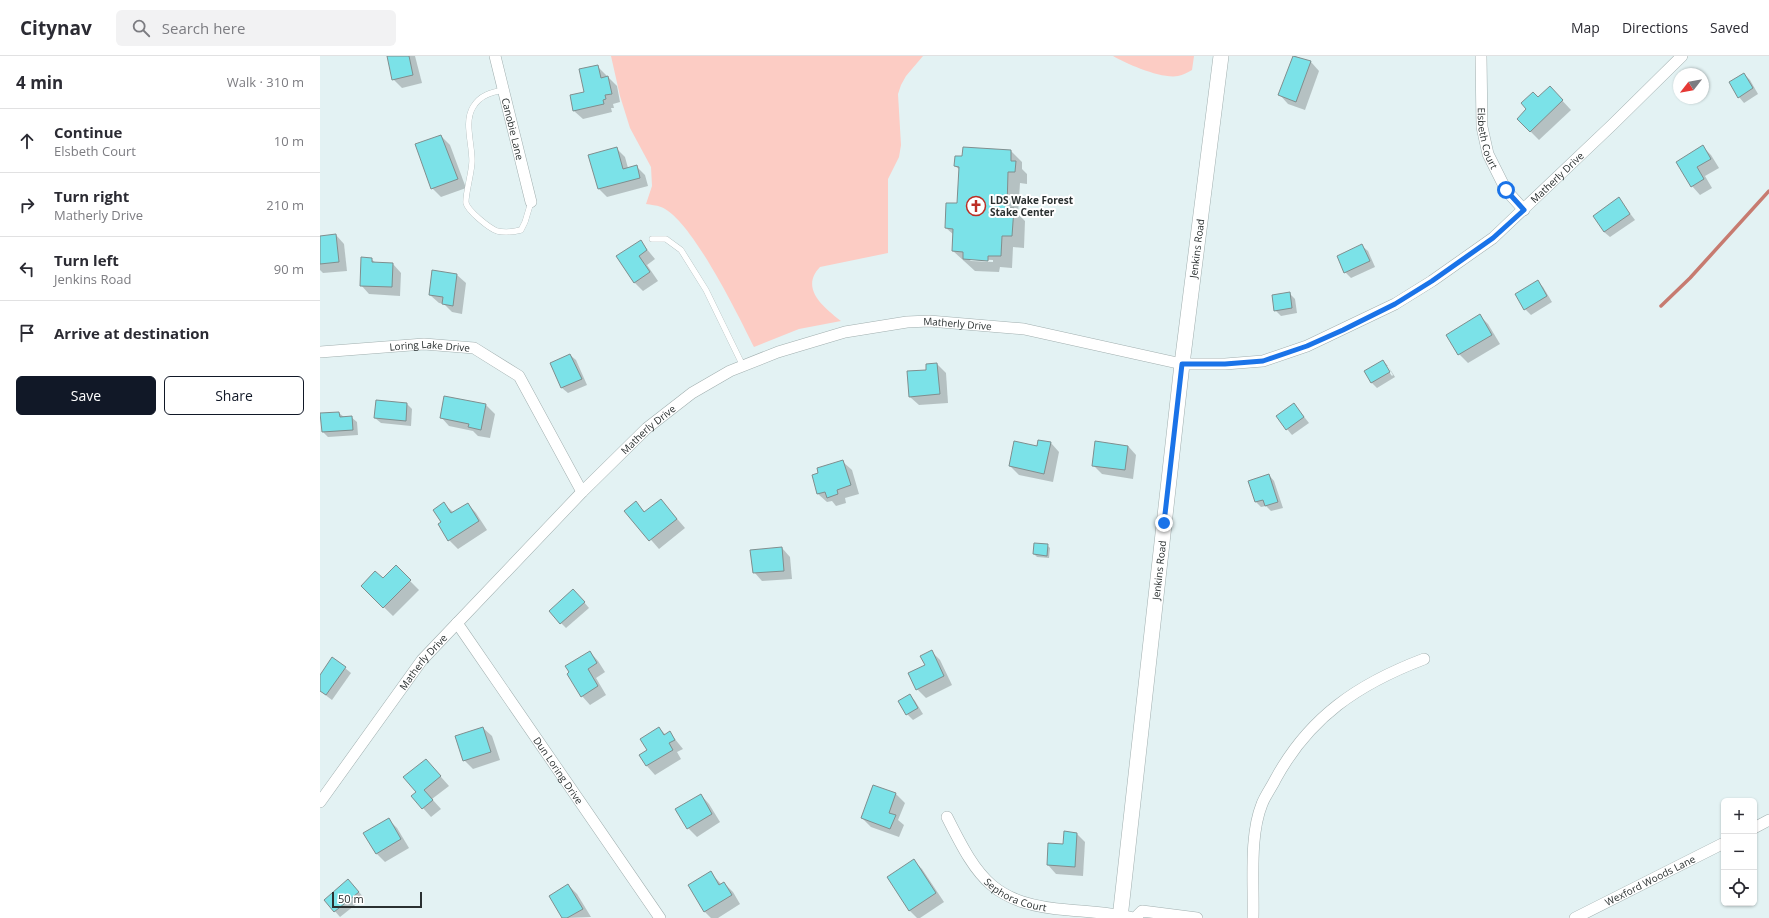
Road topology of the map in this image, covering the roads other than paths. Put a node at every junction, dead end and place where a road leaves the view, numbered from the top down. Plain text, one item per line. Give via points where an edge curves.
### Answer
1 (495, 56) edge
2 (1221, 56) edge
3 (1482, 56) edge
4 (1682, 56) edge
5 (504, 90) junction
6 (530, 202) joint
7 (1524, 210) junction
8 (652, 240) dead end
9 (320, 352) edge
10 (1182, 364) junction
11 (743, 366) junction
12 (582, 492) junction
13 (456, 623) junction
14 (1424, 659) dead end
15 (320, 802) edge
16 (947, 817) dead end
17 (1769, 820) edge
18 (1757, 826) edge
19 (1721, 845) edge
20 (1127, 917) edge
21 (660, 918) edge
22 (1197, 918) edge
23 (1253, 918) edge
24 (1575, 918) edge

1 - 5 street, Canobie Lane
2 - 10 street, Jenkins Road
3 - 7 street, Elsbeth Court via 1482,127 1488,154 1506,190
4 - 7 street, Matherly Drive
5 - 6 street, Canobie Lane
5 - 6 lane via 479,99 472,107 469,120 471,178 466,202 468,210 481,220 496,230 510,232 521,230
7 - 10 street, Matherly Drive via 1493,238 1432,281 1395,304 1343,330 1263,361
8 - 11 lane via 666,239 681,250 706,290
9 - 12 street, Loring Lake Drive via 424,344 474,348 519,376
10 - 11 street, Matherly Drive via 1024,329 929,321 845,332 778,352
10 - 20 street, Jenkins Road
11 - 12 street, Matherly Drive via 692,393 647,428
12 - 13 street, Matherly Drive
13 - 15 street, Matherly Drive via 422,660
13 - 21 street, Dun Loring Drive
14 - 23 street via 1398,669 1350,695 1315,725 1285,761 1262,804 1254,841
16 - 20 street, Sephora Court via 978,872 988,883 1006,895 1043,907
17 - 18 street
19 - 24 street, Wexford Woods Lane
20 - 22 street via 1142,911

